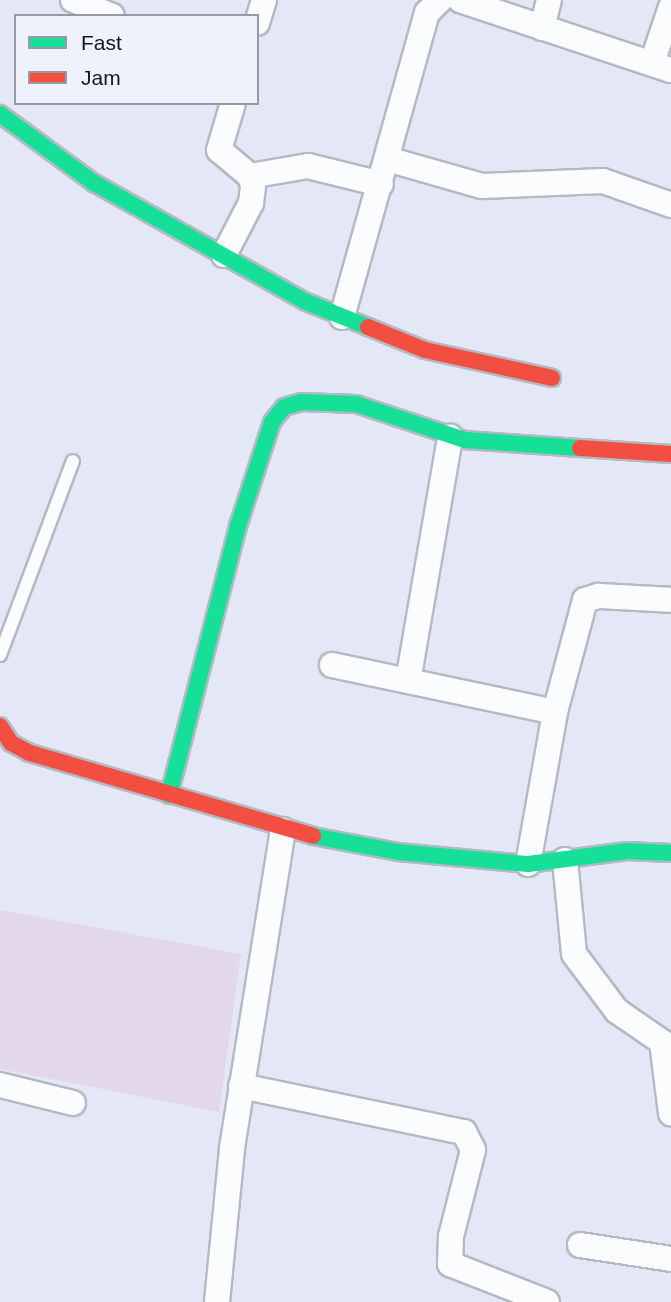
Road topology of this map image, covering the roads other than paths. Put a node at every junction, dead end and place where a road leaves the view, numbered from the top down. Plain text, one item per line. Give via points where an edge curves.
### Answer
1 (73, 0) edge
2 (439, 0) edge
3 (460, 0) edge
4 (548, 0) edge
5 (671, 7) edge
6 (107, 14) edge
7 (542, 28) junction
8 (661, 66) edge
9 (232, 105) edge
10 (0, 114) edge
11 (387, 159) junction
12 (250, 177) junction
13 (381, 184) junction
14 (671, 205) edge
15 (224, 255) junction
16 (342, 317) junction
17 (552, 378) dead end
18 (450, 437) junction
19 (671, 454) edge
20 (73, 461) dead end
21 (671, 600) edge
22 (0, 655) edge
23 (332, 665) dead end
24 (408, 681) junction
25 (555, 712) junction
26 (0, 726) edge
27 (169, 795) junction
28 (283, 830) junction
29 (671, 853) edge
30 (565, 860) junction
31 (528, 864) junction
32 (0, 1085) edge
33 (241, 1086) junction
34 (73, 1103) dead end
35 (671, 1112) edge
36 (580, 1245) dead end
37 (671, 1259) edge
38 (217, 1302) edge
39 (547, 1302) edge

1 - 6 street
2 - 11 street via 427,13
3 - 7 street
4 - 7 street
5 - 8 street
7 - 8 street
9 - 12 street via 219,150
10 - 15 street via 94,183
11 - 13 street
11 - 14 street via 482,186 603,181
12 - 13 street via 308,166
12 - 15 street via 251,203
13 - 16 street
15 - 16 street
16 - 17 street via 425,350
18 - 19 street
18 - 24 street
18 - 27 street via 356,404 301,402 284,407 272,422 238,526
20 - 22 lane
21 - 25 street via 585,600
23 - 24 street
24 - 25 street
25 - 31 street
26 - 27 street via 11,743 30,753
27 - 28 street
28 - 31 street via 398,852
28 - 33 street
29 - 30 street via 628,851
30 - 31 street
30 - 35 street via 574,954 617,1011 662,1042
32 - 34 street
33 - 38 street
33 - 39 street via 464,1132 473,1150 451,1236 450,1264
36 - 37 street

